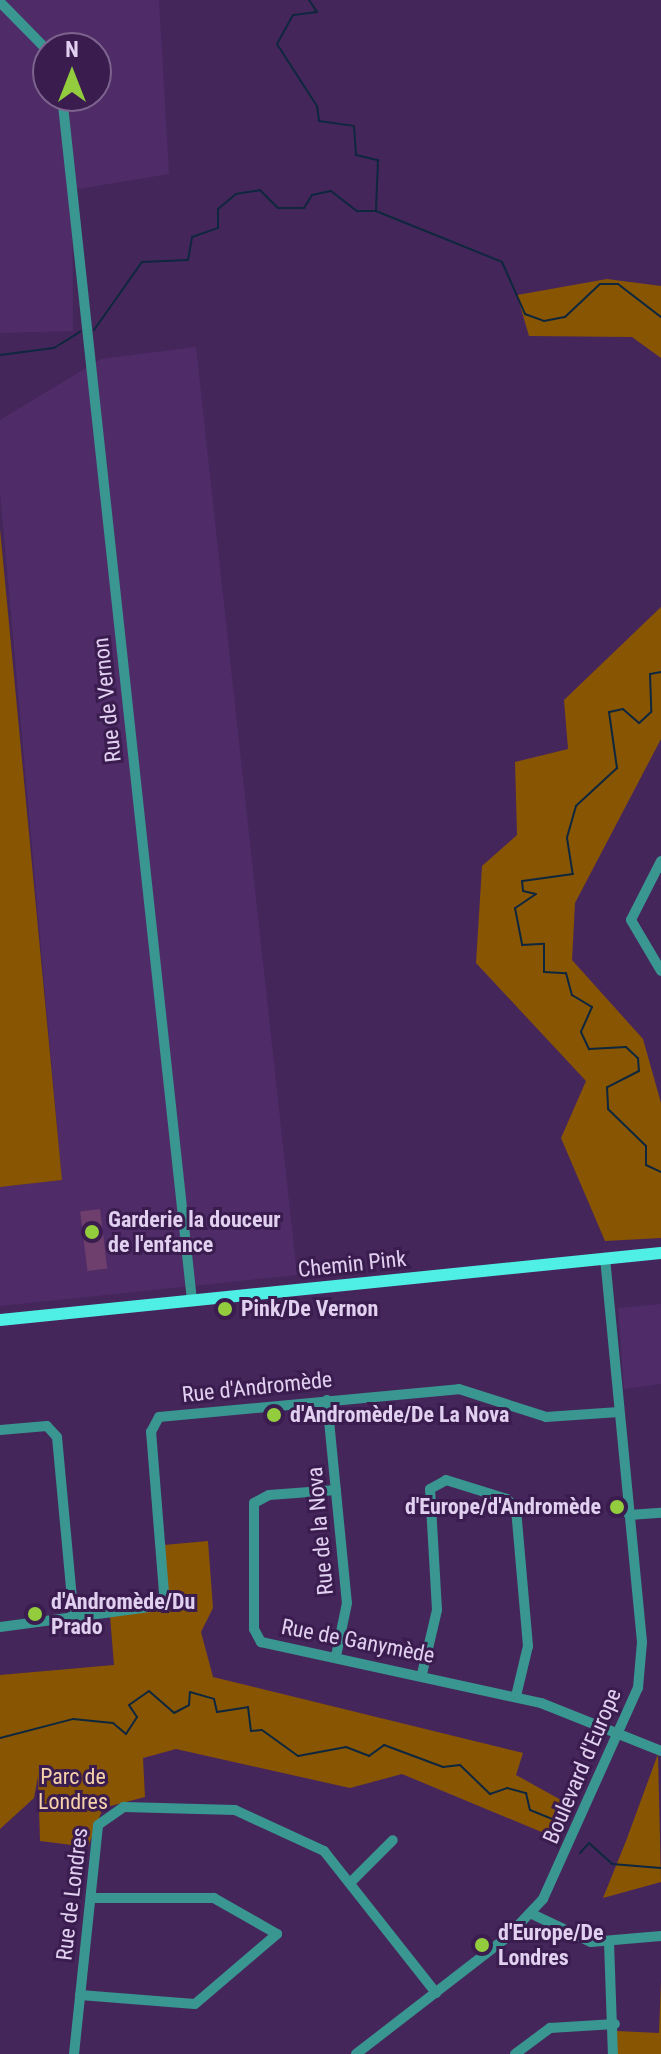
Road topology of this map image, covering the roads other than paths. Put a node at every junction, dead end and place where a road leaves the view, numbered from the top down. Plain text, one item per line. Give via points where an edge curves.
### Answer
1 (0, 2) edge
2 (32, 35) edge
3 (64, 112) edge
4 (661, 861) edge
5 (661, 971) edge
6 (661, 1253) edge
7 (605, 1258) junction
8 (192, 1300) junction
9 (0, 1320) edge
10 (327, 1400) junction
11 (619, 1412) junction
12 (0, 1430) edge
13 (336, 1490) junction
14 (661, 1513) edge
15 (629, 1515) junction
16 (74, 1619) junction
17 (0, 1627) edge
18 (336, 1656) junction
19 (422, 1674) junction
20 (516, 1696) junction
21 (618, 1737) junction
22 (661, 1751) edge
23 (393, 1840) dead end
24 (351, 1882) junction
25 (91, 1898) junction
26 (532, 1914) junction
27 (661, 1936) edge
28 (609, 1942) junction
29 (436, 1993) junction
30 (80, 1995) junction
31 (615, 2024) junction
32 (74, 2054) edge
33 (356, 2054) edge
34 (515, 2054) edge
35 (613, 2054) edge

1 - 2 street
3 - 8 street, Rue de Vernon
4 - 5 street via 631,920
6 - 7 main road, Chemin Pink
7 - 8 main road, Chemin Pink
7 - 11 street, Boulevard d'Europe
8 - 9 main road, Chemin Pink
10 - 11 street, Rue d'Andromède via 459,1389 546,1417
10 - 13 street, Rue de la Nova
10 - 16 street, Rue d'Andromède via 152,1422 167,1600 151,1612
11 - 15 street, Boulevard d'Europe
12 - 16 street via 47,1426 57,1437
13 - 18 street, Rue de la Nova via 347,1603
13 - 18 street, Rue de Ganymède via 263,1496 252,1517 258,1639
14 - 15 street
15 - 21 street, Boulevard d'Europe via 643,1653
16 - 17 street, Rue d'Andromède
18 - 19 street, Rue de Ganymède
19 - 20 street, Rue de Ganymède
19 - 20 street via 437,1610 430,1489 446,1480 507,1499 516,1509 528,1646
20 - 21 street, Rue de Ganymède
21 - 22 street, Rue de Ganymède
21 - 26 street, Boulevard d'Europe via 555,1879
23 - 24 street
24 - 25 street, Rue de Londres via 330,1855 252,1816 147,1805 102,1819
24 - 29 street, Rue de Londres
25 - 30 street, Rue de Londres
25 - 30 street via 214,1898 277,1934 195,2004
26 - 28 street via 564,1934
26 - 29 street, Boulevard d'Europe
27 - 28 street
28 - 31 street
29 - 33 street, Boulevard d'Europe
30 - 32 street, Rue de Londres
31 - 34 street via 550,2028
31 - 35 street

